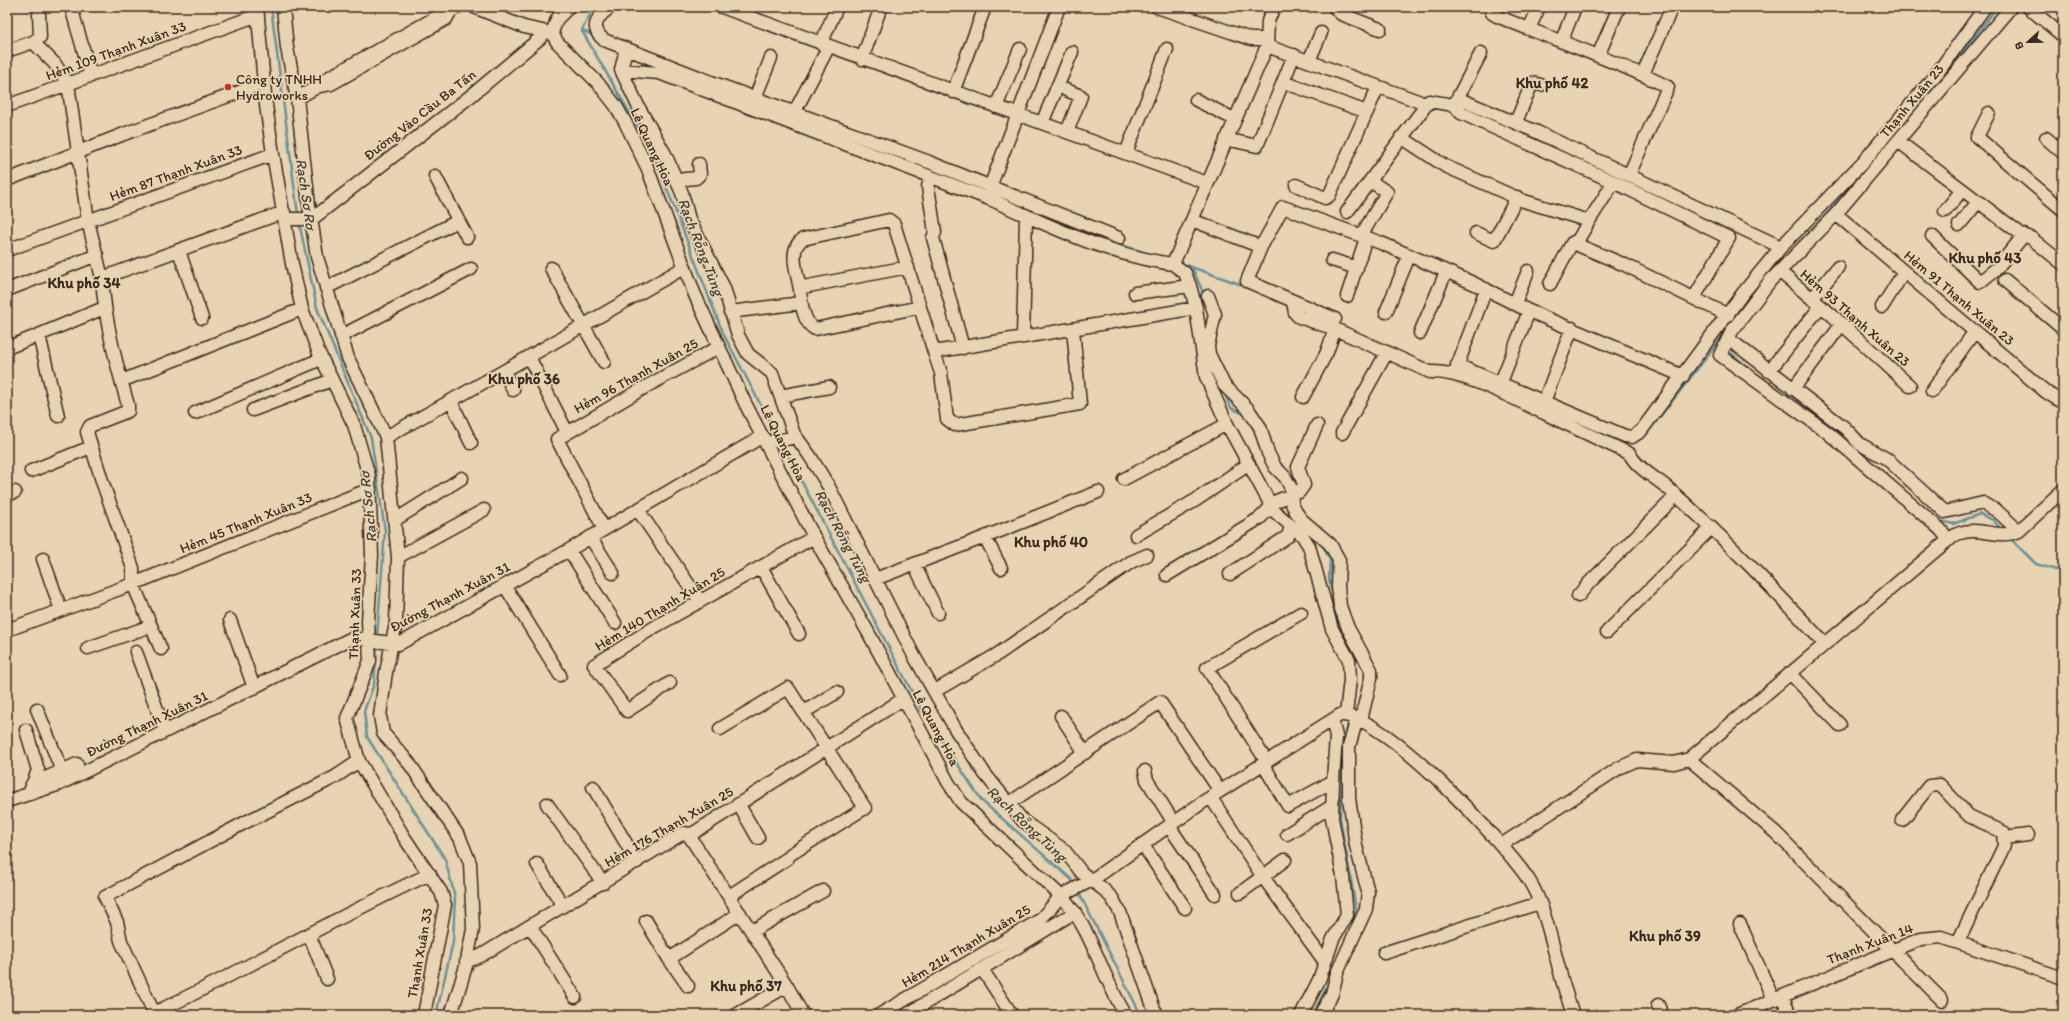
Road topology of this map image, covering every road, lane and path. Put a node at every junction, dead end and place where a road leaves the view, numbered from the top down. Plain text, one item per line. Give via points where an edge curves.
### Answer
1 (71, 7) edge
2 (283, 7) edge
3 (474, 7) edge
4 (569, 7) edge
5 (611, 7) edge
6 (722, 7) edge
7 (836, 7) edge
8 (881, 7) edge
9 (985, 7) edge
10 (1059, 7) edge
11 (1157, 7) edge
12 (1274, 7) edge
13 (1334, 7) edge
14 (1495, 7) edge
15 (1539, 7) edge
16 (1575, 7) edge
17 (1620, 7) edge
18 (1672, 7) edge
19 (1985, 7) edge
20 (2011, 7) edge
21 (2028, 7) edge
22 (453, 10) edge
23 (257, 11) edge
24 (39, 14) dead end
25 (1380, 29) dead end
26 (1529, 29) junction
27 (548, 32) junction
28 (2063, 36) edge
29 (1562, 40) junction
30 (33, 42) junction
31 (1267, 42) junction
32 (825, 45) junction
33 (1020, 48) dead end
34 (626, 49) junction
35 (1167, 49) dead end
36 (7, 51) edge
37 (1072, 52) dead end
38 (1481, 52) dead end
39 (1294, 55) junction
40 (1598, 56) junction
41 (772, 58) dead end
42 (862, 59) junction
43 (621, 70) junction
44 (1643, 74) junction
45 (91, 76) junction
46 (1284, 82) junction
47 (264, 83) junction
48 (68, 84) junction
49 (1541, 85) dead end
50 (1378, 87) junction
51 (1066, 90) dead end
52 (953, 92) junction
53 (297, 98) junction
54 (755, 98) junction
55 (1196, 100) dead end
56 (1426, 104) junction
57 (1454, 105) junction
58 (7, 106) edge
59 (996, 107) junction
60 (1367, 112) junction
61 (794, 113) junction
62 (1989, 113) dead end
63 (1019, 115) junction
64 (1234, 119) junction
65 (1516, 122) junction
66 (1042, 123) junction
67 (1067, 132) junction
68 (1401, 137) junction
69 (2046, 138) dead end
70 (1226, 139) junction
71 (1898, 141) junction
72 (77, 151) junction
73 (1126, 153) junction
74 (2063, 153) edge
75 (273, 154) junction
76 (699, 164) dead end
77 (1629, 175) junction
78 (435, 176) dead end
79 (930, 177) junction
80 (7, 180) edge
81 (679, 180) junction
82 (1370, 181) junction
83 (1614, 182) junction
84 (1208, 183) junction
85 (1296, 185) dead end
86 (990, 187) junction
87 (1962, 190) junction
88 (1517, 197) junction
89 (1978, 202) junction
90 (1024, 209) junction
91 (2063, 210) edge
92 (1945, 211) dead end
93 (1347, 212) dead end
94 (1836, 214) junction
95 (285, 216) junction
96 (312, 218) junction
97 (1192, 220) junction
98 (88, 221) junction
99 (458, 221) junction
100 (1589, 221) junction
101 (1959, 225) dead end
102 (1476, 233) dead end
103 (2024, 235) junction
104 (1932, 236) dead end
105 (467, 237) dead end
106 (1364, 237) junction
107 (1119, 238) dead end
108 (1578, 240) junction
109 (1261, 247) junction
110 (1782, 247) junction
111 (7, 250) edge
112 (179, 250) junction
113 (96, 256) junction
114 (1409, 256) junction
115 (1175, 260) junction
116 (1332, 260) dead end
117 (2063, 264) edge
118 (685, 267) junction
119 (908, 267) junction
120 (551, 268) dead end
121 (1357, 268) junction
122 (1838, 268) dead end
123 (471, 269) dead end
124 (1528, 271) dead end
125 (1446, 272) junction
126 (1780, 272) junction
127 (1904, 272) junction
128 (102, 278) junction
129 (2005, 280) dead end
130 (1550, 284) dead end
131 (1190, 286) junction
132 (326, 288) junction
133 (7, 290) edge
134 (800, 290) junction
135 (1486, 290) junction
136 (1135, 293) dead end
137 (1208, 296) dead end
138 (1347, 296) dead end
139 (1694, 298) junction
140 (1817, 302) junction
141 (801, 303) junction
142 (1515, 303) junction
143 (920, 307) junction
144 (1882, 307) dead end
145 (104, 308) junction
146 (1196, 308) junction
147 (302, 309) junction
148 (1529, 311) junction
149 (730, 312) junction
150 (1386, 312) dead end
151 (1728, 315) junction
152 (202, 318) dead end
153 (1334, 324) junction
154 (1842, 324) junction
155 (584, 326) junction
156 (1572, 328) junction
157 (1073, 329) junction
158 (2063, 329) edge
159 (1975, 331) junction
160 (1420, 333) dead end
161 (39, 335) junction
162 (341, 336) junction
163 (1024, 337) junction
164 (1729, 339) junction
165 (719, 346) junction
166 (7, 348) edge
167 (963, 348) junction
168 (934, 352) junction
169 (1387, 352) junction
170 (529, 357) junction
171 (322, 359) junction
172 (604, 362) dead end
173 (1455, 370) junction
174 (504, 371) junction
175 (1769, 371) junction
176 (1683, 376) junction
177 (129, 378) dead end
178 (332, 380) junction
179 (1501, 382) junction
180 (1910, 386) dead end
181 (829, 387) dead end
182 (1793, 389) junction
183 (513, 390) dead end
184 (1932, 391) dead end
185 (780, 396) junction
186 (1303, 397) dead end
187 (451, 401) junction
188 (2063, 403) edge
189 (1542, 406) junction
190 (254, 410) dead end
191 (195, 413) dead end
192 (58, 416) dead end
193 (1227, 424) junction
194 (1317, 425) dead end
195 (567, 432) junction
196 (1342, 433) dead end
197 (386, 437) junction
198 (793, 438) junction
199 (767, 440) junction
200 (471, 443) dead end
201 (91, 447) junction
202 (1249, 464) junction
203 (31, 472) dead end
204 (462, 478) dead end
205 (1124, 479) dead end
206 (370, 489) junction
207 (2063, 490) edge
208 (1098, 492) dead end
209 (1290, 495) junction
210 (1676, 496) junction
211 (1272, 504) junction
212 (484, 510) dead end
213 (638, 510) junction
214 (395, 520) junction
215 (1291, 526) junction
216 (1712, 527) junction
217 (604, 529) junction
218 (2019, 532) junction
219 (1136, 535) dead end
220 (590, 537) junction
221 (814, 537) junction
222 (985, 537) junction
223 (1949, 540) junction
224 (569, 550) junction
225 (1147, 555) dead end
226 (398, 556) junction
227 (43, 559) dead end
228 (914, 564) junction
229 (761, 567) junction
230 (1001, 568) dead end
231 (613, 573) dead end
232 (1230, 574) dead end
233 (1167, 575) dead end
234 (875, 579) junction
235 (133, 584) junction
236 (505, 586) junction
237 (1578, 596) dead end
238 (700, 601) junction
239 (61, 610) junction
240 (938, 613) dead end
241 (1301, 613) dead end
242 (230, 620) dead end
243 (615, 623) dead end
244 (151, 626) junction
245 (7, 630) edge
246 (1607, 632) dead end
247 (799, 634) dead end
248 (371, 640) junction
249 (392, 644) junction
250 (1825, 644) junction
251 (88, 648) dead end
252 (161, 649) dead end
253 (136, 652) dead end
254 (1790, 673) junction
255 (560, 675) dead end
256 (670, 683) dead end
257 (254, 688) junction
258 (935, 691) junction
259 (837, 692) dead end
260 (903, 699) junction
261 (37, 709) dead end
262 (804, 712) junction
263 (1061, 716) dead end
264 (1354, 717) junction
265 (1332, 720) junction
266 (1840, 725) dead end
267 (720, 729) dead end
268 (26, 730) dead end
269 (165, 731) junction
270 (827, 748) junction
271 (1085, 753) junction
272 (1689, 759) junction
273 (359, 761) junction
274 (1265, 763) junction
275 (76, 764) dead end
276 (62, 771) junction
277 (1145, 771) dead end
278 (1332, 781) junction
279 (593, 787) dead end
280 (31, 789) junction
281 (1215, 794) junction
282 (7, 801) edge
283 (547, 804) dead end
284 (1008, 804) junction
285 (738, 805) junction
286 (1332, 806) junction
287 (1902, 820) dead end
288 (1172, 824) junction
289 (688, 834) junction
290 (1286, 834) dead end
291 (2028, 835) dead end
292 (758, 838) dead end
293 (2004, 838) junction
294 (1143, 845) junction
295 (1501, 845) junction
296 (1285, 860) dead end
297 (637, 862) junction
298 (537, 864) dead end
299 (430, 874) junction
300 (1263, 877) junction
301 (1091, 881) junction
302 (602, 882) junction
303 (823, 891) dead end
304 (1240, 893) dead end
305 (1215, 894) dead end
306 (729, 896) junction
307 (1064, 897) junction
308 (1539, 903) junction
309 (563, 906) junction
310 (1185, 908) dead end
311 (1075, 912) junction
312 (740, 913) junction
313 (646, 921) dead end
314 (1740, 924) dead end
315 (530, 926) junction
316 (752, 931) junction
317 (309, 934) junction
318 (1958, 942) junction
319 (1893, 950) junction
320 (1384, 953) dead end
321 (669, 959) junction
322 (466, 962) junction
323 (1325, 962) junction
324 (982, 969) junction
325 (2063, 978) edge
326 (327, 979) dead end
327 (688, 986) dead end
328 (787, 986) junction
329 (575, 996) dead end
330 (1778, 998) junction
331 (1942, 1000) dead end
332 (424, 1015) edge
333 (451, 1015) edge
334 (736, 1015) edge
335 (803, 1015) edge
336 (879, 1015) edge
337 (906, 1015) edge
338 (1012, 1015) edge
339 (1126, 1015) edge
340 (1158, 1015) edge
341 (1301, 1015) edge
342 (1320, 1015) edge
343 (1573, 1015) edge
344 (1737, 1015) edge
345 (1790, 1015) edge

1 - 45 street
2 - 53 street via 287,48
3 - 27 street via 524,27
4 - 27 street
5 - 34 street via 597,18 595,27 598,35 604,40
6 - 32 street
7 - 32 street
8 - 42 street
9 - 52 street
10 - 63 street
11 - 31 street via 1250,39
12 - 31 street via 1268,21
13 - 25 street via 1341,14
14 - 26 street via 1492,13
15 - 26 street
16 - 29 street
17 - 40 street
18 - 44 street
19 - 110 street via 1938,72 1864,160
20 - 71 street, Thạnh Xuân 23
21 - 28 street
22 - 53 street via 328,78
23 - 45 street, Hẻm 109 Thạnh Xuân 33
23 - 47 street, Thạnh Xuân 33
24 - 30 street via 40,37
26 - 29 street
27 - 96 street, Đường Vào Cầu Ba Tấn via 472,95
27 - 118 street, Lê Quang Hòa via 598,83 616,106 647,167
29 - 40 street
30 - 36 street
30 - 48 street via 55,64
31 - 39 street
31 - 64 street
32 - 42 street
32 - 61 street
33 - 59 street
34 - 43 street
34 - 54 street
35 - 73 street
37 - 66 street
38 - 57 street
39 - 46 street
39 - 50 street via 1314,48
40 - 44 street
41 - 54 street
42 - 52 street
43 - 79 street via 659,73
43 - 81 street
44 - 77 street via 1668,87
45 - 48 street, Hẻm 109 Thạnh Xuân 33
46 - 60 street
46 - 70 street via 1257,146
47 - 72 street
47 - 75 street, Thạnh Xuân 33
48 - 58 street, Hẻm 109 Thạnh Xuân 33
48 - 72 street
49 - 65 street via 1532,83
50 - 56 street
50 - 60 street
51 - 67 street via 1080,96
52 - 59 street
53 - 96 street
54 - 61 street
55 - 64 street
56 - 57 street via 1429,101
56 - 68 street
57 - 65 street via 1464,102
57 - 83 street via 1461,113
59 - 63 street
60 - 85 street via 1329,196 1325,198
61 - 86 street
62 - 91 street via 1977,137
63 - 66 street
63 - 86 street
64 - 70 street
65 - 77 street
66 - 67 street
67 - 73 street
68 - 82 street
68 - 88 street via 1445,166
69 - 74 street
70 - 84 street
71 - 87 street
71 - 94 street, Thạnh Xuân 23
72 - 80 street
72 - 98 street
73 - 84 street
75 - 95 street, Thạnh Xuân 33
75 - 98 street, Hẻm 87 Thạnh Xuân 33
76 - 81 street via 700,174 696,178
77 - 110 street
78 - 99 street
79 - 90 street
79 - 167 street via 928,187 935,232 933,238
81 - 149 street via 689,219 724,288
82 - 93 street
82 - 106 street via 1387,192
83 - 100 street
83 - 139 street via 1729,238
84 - 97 street
86 - 90 street
87 - 89 street
87 - 92 street
88 - 100 street
88 - 102 street via 1494,241
89 - 101 street
89 - 103 street
90 - 107 street
90 - 115 street via 1102,246 1155,262
90 - 163 street
94 - 126 street, Thạnh Xuân 23
94 - 127 street, Hẻm 91 Thạnh Xuân 23
95 - 96 street
95 - 112 street
95 - 147 street, Thạnh Xuân 33
96 - 132 street via 317,256
97 - 109 street
97 - 115 street
98 - 111 street, Hẻm 87 Thạnh Xuân 33
98 - 113 street
99 - 105 street
99 - 132 street
100 - 108 street
103 - 104 street via 1997,268 1980,282
103 - 117 street
106 - 109 street via 1283,207
106 - 114 street
106 - 121 street
108 - 130 street via 1572,243
108 - 139 street via 1580,246
109 - 153 street via 1247,281 1294,306 1299,317
110 - 151 street
112 - 128 street
112 - 152 street
113 - 128 street
113 - 133 street
114 - 125 street
114 - 150 street
115 - 131 street via 1185,273
116 - 121 street
118 - 155 street
118 - 165 street, Lê Quang Hòa
119 - 134 street via 804,286
119 - 134 street via 894,224 889,220 882,220 803,239 797,243 794,251
119 - 143 street
120 - 155 street
121 - 138 street
122 - 140 street
123 - 162 street
124 - 142 street
125 - 135 street
125 - 160 street
126 - 140 street, Hẻm 93 Thạnh Xuân 23
126 - 164 street, Thạnh Xuân 23 via 1770,281 1732,331
127 - 144 street
127 - 159 street, Hẻm 91 Thạnh Xuân 23
128 - 145 street
129 - 158 street
131 - 136 street
131 - 146 street
132 - 162 street
134 - 141 street
135 - 142 street
135 - 173 street
137 - 209 street via 1214,314 1209,354 1224,384 1260,427 1268,453 1275,467 1285,477
139 - 151 street
140 - 154 street, Hẻm 93 Thạnh Xuân 23
140 - 175 street
141 - 143 street via 808,323 816,329
141 - 149 street
142 - 148 street
143 - 168 street
145 - 161 street
145 - 201 street via 128,411 90,426 87,432
146 - 157 street
146 - 193 street via 1206,378
147 - 171 street, Thạnh Xuân 33
147 - 177 street
148 - 156 street
148 - 179 street
149 - 185 street via 748,354 772,373
151 - 176 street
153 - 169 street
153 - 186 street via 1327,352
154 - 180 street, Hẻm 93 Thạnh Xuân 23
154 - 182 street
155 - 170 street
155 - 172 street
156 - 176 street
156 - 189 street
157 - 163 street
157 - 168 street via 1080,404 955,425 947,419 941,373
159 - 184 street
159 - 188 street, Hẻm 91 Thạnh Xuân 23 via 2046,392
161 - 166 street
161 - 192 street
162 - 197 street via 348,358
163 - 167 street
164 - 175 street
164 - 223 street, Thạnh Xuân 23 via 1720,355 1827,432 1935,524
165 - 195 street, Hẻm 96 Thạnh Xuân 25
165 - 199 street, Lê Quang Hòa
167 - 168 street
169 - 173 street via 1430,372
169 - 196 street
170 - 174 street
170 - 195 street
171 - 178 street, Thạnh Xuân 33
171 - 191 street
173 - 179 street
173 - 189 street via 1497,391
174 - 183 street
174 - 187 street
175 - 182 street
176 - 189 street via 1641,431 1632,437
178 - 190 street
178 - 206 street, Thạnh Xuân 33 via 354,425 369,476
179 - 189 street
181 - 185 street
182 - 218 street via 1845,428 1860,444 1886,459 1945,512 1983,503 1997,511
185 - 198 street
187 - 197 street
187 - 200 street
189 - 210 street via 1630,454 1632,460
193 - 202 street
193 - 205 street
194 - 209 street via 1298,468 1304,485 1299,492
195 - 217 street via 557,439
197 - 214 street
198 - 199 street, Đường Thạnh Xuân 31
198 - 234 street via 810,456 829,487
199 - 213 street, Đường Thạnh Xuân 31
199 - 221 street, Lê Quang Hòa
201 - 203 street
201 - 235 street via 133,568
202 - 211 street
202 - 219 street via 1196,500
204 - 214 street
206 - 235 street, Hẻm 45 Thạnh Xuân 33
206 - 248 street, Thạnh Xuân 33 via 372,555 368,621
207 - 218 street
208 - 222 street
209 - 211 street
209 - 264 street via 1292,504 1302,520 1327,540 1339,560 1340,606 1348,628 1371,670 1371,678
210 - 216 street
210 - 237 street
211 - 215 street
211 - 233 street via 1260,518
212 - 226 street
213 - 217 street, Đường Thạnh Xuân 31
213 - 238 street
214 - 226 street
215 - 232 street via 1288,536
215 - 264 street via 1302,535 1309,546 1332,629 1349,660
216 - 246 street
216 - 250 street
217 - 220 street, Đường Thạnh Xuân 31
218 - 223 street via 2000,535 1978,530 1959,533
220 - 224 street, Đường Thạnh Xuân 31
220 - 231 street
221 - 229 street, Hẻm 140 Thạnh Xuân 25
221 - 260 street, Lê Quang Hòa
222 - 228 street
222 - 230 street
223 - 250 street
224 - 236 street, Đường Thạnh Xuân 31
224 - 243 street
225 - 258 street via 1131,562 998,654
226 - 249 street via 396,623
227 - 239 street
228 - 234 street
228 - 240 street
229 - 238 street, Hẻm 140 Thạnh Xuân 25
229 - 247 street
234 - 258 street
235 - 239 street, Hẻm 45 Thạnh Xuân 33
235 - 244 street
236 - 249 street, Đường Thạnh Xuân 31 via 399,644
236 - 255 street
238 - 256 street, Hẻm 140 Thạnh Xuân 25 via 594,665 627,711
239 - 245 street, Hẻm 45 Thạnh Xuân 33
241 - 274 street via 1207,668
242 - 257 street
244 - 251 street
244 - 252 street
248 - 249 street, Đường Thạnh Xuân 31
248 - 257 street, Đường Thạnh Xuân 31 via 352,638
248 - 273 street, Thạnh Xuân 33 via 370,661 347,718
249 - 322 street via 380,716 383,733 409,763 460,838 467,853 473,891 473,929
250 - 254 street
253 - 269 street
254 - 266 street
254 - 272 street
257 - 269 street, Đường Thạnh Xuân 31
258 - 284 street via 984,774
259 - 262 street
260 - 270 street, Hẻm 176 Thạnh Xuân 25
260 - 307 street, Lê Quang Hòa via 956,796
261 - 276 street
262 - 267 street via 788,688
262 - 270 street
263 - 271 street
264 - 265 street via 1340,715
264 - 295 street via 1377,728 1415,758
264 - 342 street via 1349,747 1349,798 1356,846 1368,892 1366,909 1337,973 1332,994
265 - 274 street
265 - 278 street via 1336,736
268 - 280 street via 38,770
269 - 280 street, Đường Thạnh Xuân 31 via 60,784
270 - 285 street, Hẻm 176 Thạnh Xuân 25
270 - 306 street via 865,808
271 - 281 street via 1160,702
271 - 284 street
272 - 295 street via 1674,763 1637,760 1619,768
272 - 319 street via 1776,833
273 - 299 street, Thạnh Xuân 33 via 404,837
273 - 317 street via 335,777 105,897 117,922 121,941 154,1013
274 - 278 street via 1288,806
274 - 281 street
275 - 276 street
276 - 280 street
277 - 288 street via 1147,780
278 - 286 street
279 - 297 street
280 - 282 street, Đường Thạnh Xuân 31
281 - 288 street
281 - 300 street
283 - 302 street
284 - 301 street via 1023,821 1064,850
285 - 289 street, Hẻm 176 Thạnh Xuân 25 via 692,834
285 - 292 street
286 - 290 street
286 - 323 street via 1347,916
287 - 293 street via 1929,786 1940,785 1969,816 2003,832
288 - 294 street
288 - 305 street
289 - 297 street, Hẻm 176 Thạnh Xuân 25 via 683,834
289 - 306 street
291 - 293 street
293 - 318 street via 2004,846
294 - 301 street
294 - 310 street
295 - 308 street via 1531,883
296 - 300 street
297 - 302 street, Hẻm 176 Thạnh Xuân 25
298 - 309 street
299 - 317 street via 378,897
299 - 332 street, Thạnh Xuân 33 via 441,892 445,905
300 - 304 street
300 - 323 street
301 - 307 street
301 - 340 street via 1112,898 1120,912
302 - 309 street, Hẻm 176 Thạnh Xuân 25
303 - 316 street
306 - 312 street
307 - 311 street, Lê Quang Hòa
307 - 336 street, Hẻm 214 Thạnh Xuân 25 via 1040,920
308 - 320 street
308 - 343 street
309 - 315 street, Hẻm 176 Thạnh Xuân 25
311 - 324 street
311 - 339 street, Lê Quang Hòa via 1086,928
312 - 316 street
312 - 321 street
313 - 321 street
314 - 330 street
315 - 322 street, Hẻm 176 Thạnh Xuân 25
315 - 329 street
316 - 328 street
317 - 326 street
318 - 319 street, Thạnh Xuân 14 via 1941,937 1921,939
318 - 325 street, Thạnh Xuân 14
319 - 330 street, Thạnh Xuân 14
319 - 331 street
321 - 327 street
322 - 333 street
323 - 341 street
324 - 337 street
324 - 338 street
328 - 334 street
328 - 335 street
330 - 344 street, Thạnh Xuân 14
330 - 345 street

